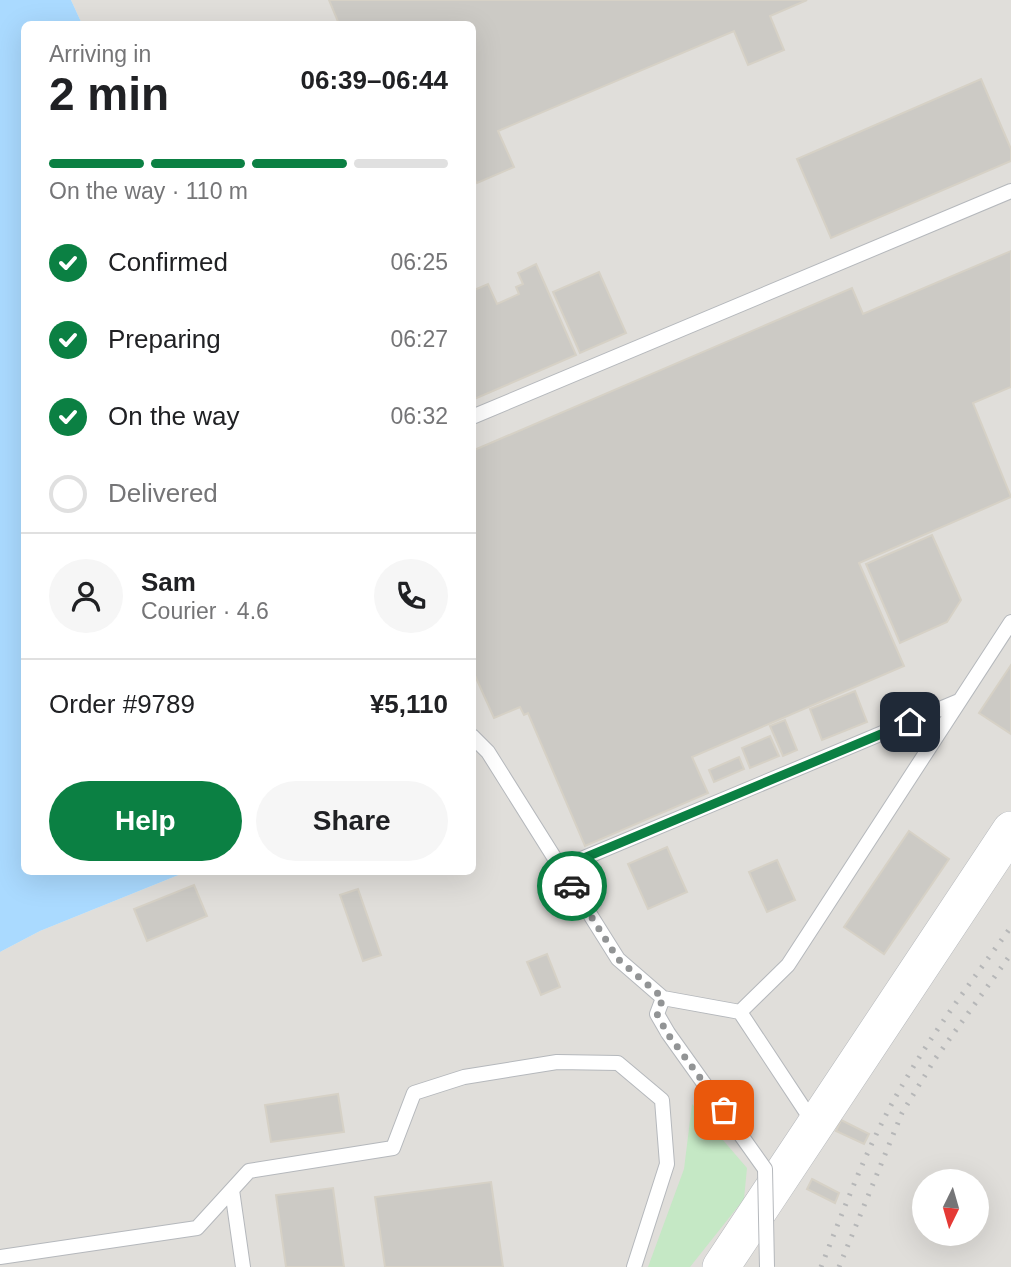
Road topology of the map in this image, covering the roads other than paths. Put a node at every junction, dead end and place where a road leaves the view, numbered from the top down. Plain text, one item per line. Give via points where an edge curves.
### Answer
1 (1011, 191) edge
2 (476, 414) edge
3 (1011, 622) edge
4 (960, 701) junction
5 (476, 740) edge
6 (1011, 830) edge
7 (560, 868) junction
8 (663, 998) junction
9 (740, 1012) junction
10 (815, 1125) junction
11 (232, 1190) junction
12 (0, 1257) edge
13 (243, 1267) edge
14 (634, 1267) edge
15 (721, 1267) edge
16 (767, 1267) edge

1 - 2 lane
3 - 4 lane
4 - 7 lane
4 - 9 lane via 788,965
5 - 7 lane
6 - 10 street
7 - 8 lane via 618,959
8 - 9 lane
8 - 16 lane, bridge via 657,1014 667,1033 765,1169
9 - 10 lane
10 - 15 street
11 - 12 lane via 197,1228
11 - 13 lane
11 - 14 lane via 249,1171 393,1148 414,1093 464,1077 556,1062 618,1063 662,1100 667,1164

